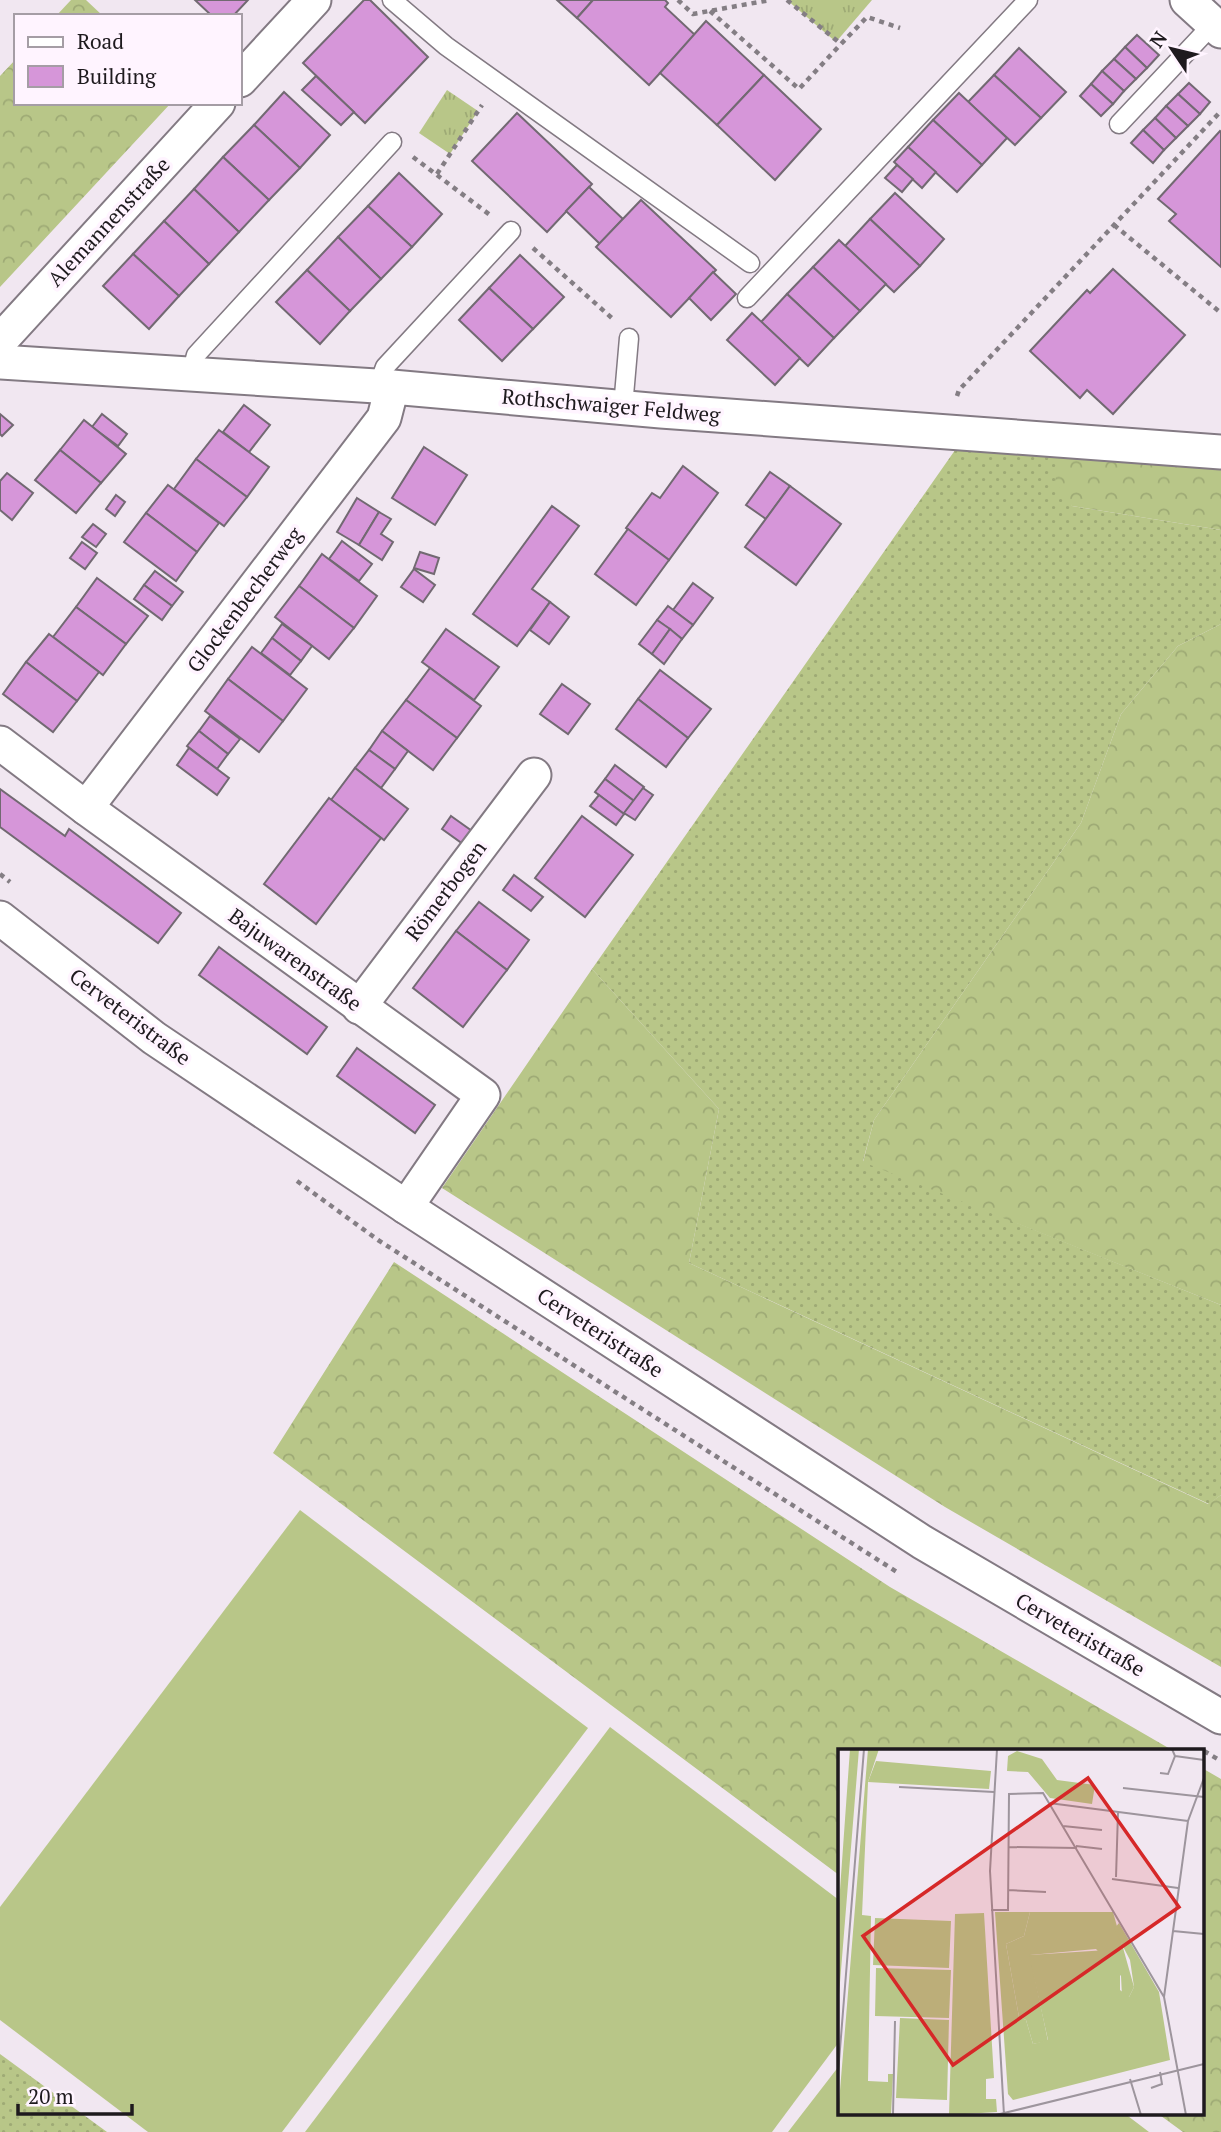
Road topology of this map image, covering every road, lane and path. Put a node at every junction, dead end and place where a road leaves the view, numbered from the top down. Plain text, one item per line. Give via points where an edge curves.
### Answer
1 (314, 0) edge
2 (392, 0) edge
3 (678, 0) edge
4 (771, 0) edge
5 (787, 0) edge
6 (1028, 0) edge
7 (1187, 0) edge
8 (710, 11) junction
9 (900, 28) dead end
10 (1217, 28) edge
11 (841, 44) junction
12 (242, 78) edge
13 (496, 82) junction
14 (216, 105) edge
15 (1221, 111) edge
16 (1119, 124) dead end
17 (392, 142) joint
18 (437, 174) junction
19 (1114, 225) junction
20 (511, 231) junction
21 (750, 263) dead end
22 (747, 298) dead end
23 (1221, 313) edge
24 (629, 338) joint
25 (0, 341) edge
26 (0, 362) edge
27 (191, 374) junction
28 (385, 386) junction
29 (623, 407) junction
30 (950, 432) junction
31 (1221, 452) edge
32 (0, 743) edge
33 (534, 775) dead end
34 (86, 808) junction
35 (0, 918) edge
36 (359, 1007) junction
37 (406, 1207) junction
38 (1221, 1717) edge

1 - 12 street
2 - 13 lane
3 - 8 path via 694,13
4 - 8 path
5 - 11 path
6 - 22 lane
7 - 10 street
8 - 11 path via 799,89
9 - 11 path via 867,17
10 - 16 lane
13 - 18 path
13 - 21 lane
14 - 25 street, Alemannenstraße
15 - 19 path
17 - 18 path
17 - 27 lane via 196,355
18 - 20 path
19 - 23 path
19 - 30 path via 958,390
20 - 24 path via 558,267
20 - 28 lane via 385,367
24 - 29 lane
26 - 27 street, Rothschwaiger Feldweg
27 - 28 street, Rothschwaiger Feldweg
28 - 29 street, Rothschwaiger Feldweg
28 - 34 street, Glockenbecherweg via 384,418
29 - 30 street, Rothschwaiger Feldweg
30 - 31 street, Rothschwaiger Feldweg
32 - 34 street, Bajuwarenstraße
33 - 36 street, Römerbogen
34 - 36 street, Bajuwarenstraße
35 - 37 street, Cerveteristraße via 154,1038
36 - 37 street, Bajuwarenstraße via 483,1095
37 - 38 street, Cerveteristraße via 922,1542

